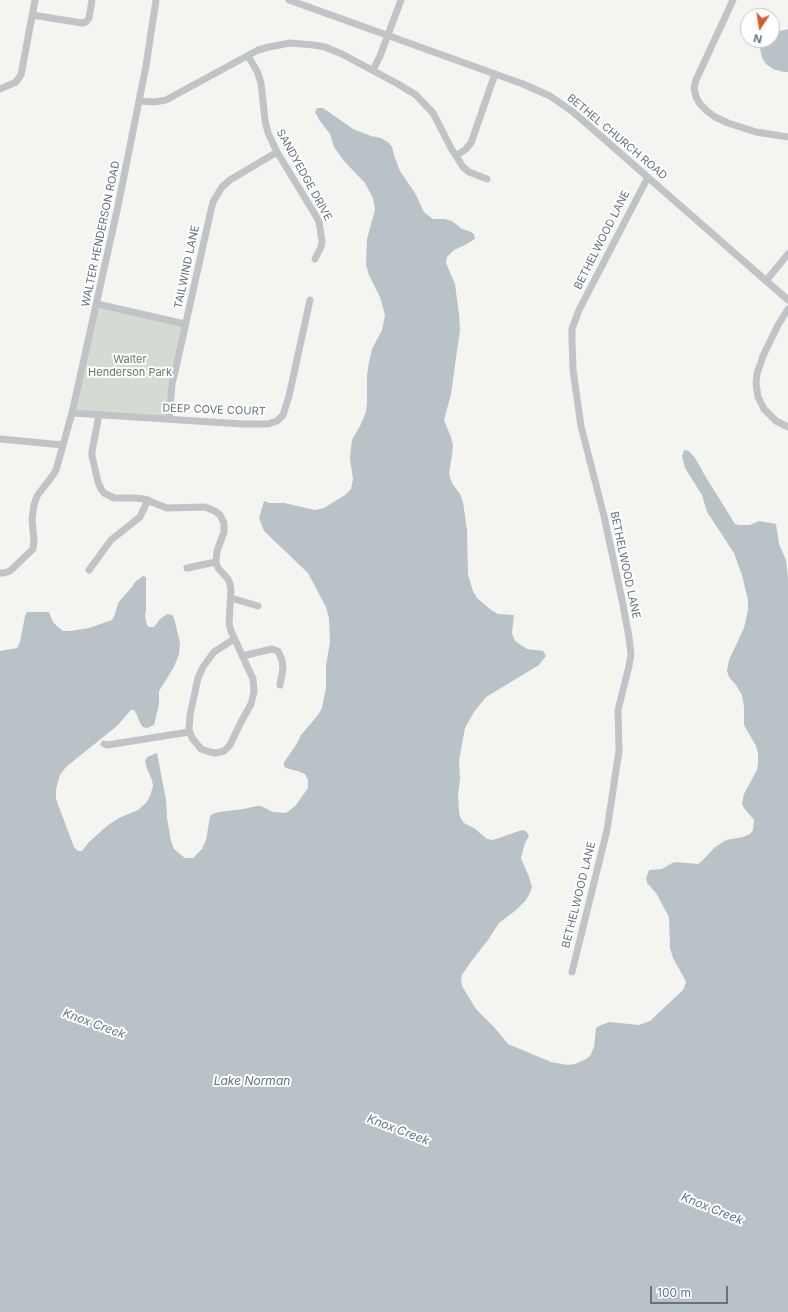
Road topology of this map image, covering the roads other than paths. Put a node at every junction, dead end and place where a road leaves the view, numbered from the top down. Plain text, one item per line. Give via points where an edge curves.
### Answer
1 (34, 0) edge
2 (92, 0) edge
3 (156, 0) edge
4 (289, 0) edge
5 (401, 0) edge
6 (733, 0) edge
7 (32, 15) junction
8 (388, 36) junction
9 (248, 56) junction
10 (373, 70) junction
11 (495, 74) junction
12 (0, 89) edge
13 (139, 101) junction
14 (788, 137) edge
15 (277, 152) junction
16 (456, 156) junction
17 (648, 177) junction
18 (487, 179) dead end
19 (788, 254) edge
20 (315, 259) dead end
21 (766, 281) junction
22 (310, 300) dead end
23 (788, 300) edge
24 (97, 304) junction
25 (788, 309) edge
26 (185, 324) junction
27 (72, 413) junction
28 (99, 415) junction
29 (169, 419) junction
30 (788, 427) edge
31 (0, 439) edge
32 (63, 445) junction
33 (148, 500) junction
34 (216, 562) junction
35 (187, 568) dead end
36 (90, 570) dead end
37 (0, 573) edge
38 (231, 598) junction
39 (258, 606) dead end
40 (234, 639) junction
41 (242, 656) junction
42 (280, 685) dead end
43 (189, 732) junction
44 (104, 744) dead end
45 (572, 972) dead end

1 - 7 street
2 - 7 street via 86,22
3 - 13 street, WALTER HENDERSON ROAD
4 - 8 street, BETHEL CHURCH ROAD
5 - 8 street
6 - 14 street via 696,80 696,97 707,111 728,123 756,132
7 - 12 street via 21,75 16,82
8 - 10 street
8 - 11 street, BETHEL CHURCH ROAD
9 - 10 street via 258,50 274,46 302,43 333,50
9 - 13 street via 166,100
9 - 15 street, SANDYEDGE DRIVE via 260,77 266,127
10 - 16 street via 422,101 437,120
11 - 16 street via 471,143
11 - 17 street, BETHEL CHURCH ROAD via 538,90 560,102
13 - 24 street, WALTER HENDERSON ROAD
15 - 20 street, SANDYEDGE DRIVE via 319,222 322,241
15 - 26 street, TAILWIND LANE via 230,180 217,195 210,210
16 - 18 street via 469,172
17 - 21 street, BETHEL CHURCH ROAD
17 - 45 street, BETHELWOOD LANE via 579,310 572,330 573,370 580,418 607,528 631,654 618,710 619,751 607,830
19 - 21 street
21 - 23 street, BETHEL CHURCH ROAD
22 - 29 street, DEEP COVE COURT via 286,408 277,421 268,424
24 - 26 street
24 - 27 street, WALTER HENDERSON ROAD
25 - 30 street via 763,356 756,383 758,397 764,408 776,421
26 - 29 street, TAILWIND LANE via 172,384
27 - 28 street, DEEP COVE COURT
27 - 32 street, WALTER HENDERSON ROAD
28 - 29 street, DEEP COVE COURT
28 - 33 street via 92,456 101,489 114,498
31 - 32 street
32 - 37 street, WALTER HENDERSON ROAD via 55,471 37,496 34,505 33,549 10,571
33 - 34 street via 167,508 202,506 215,511 224,526
33 - 36 street via 140,517 111,540
34 - 35 street
34 - 38 street via 228,579
38 - 39 street
38 - 40 street via 229,624
40 - 41 street
40 - 43 street via 214,652 203,667 188,723
41 - 42 street via 272,649 278,651 283,669
41 - 43 street via 253,679 254,692 251,704 230,745 216,753 205,751 197,745
43 - 44 street

